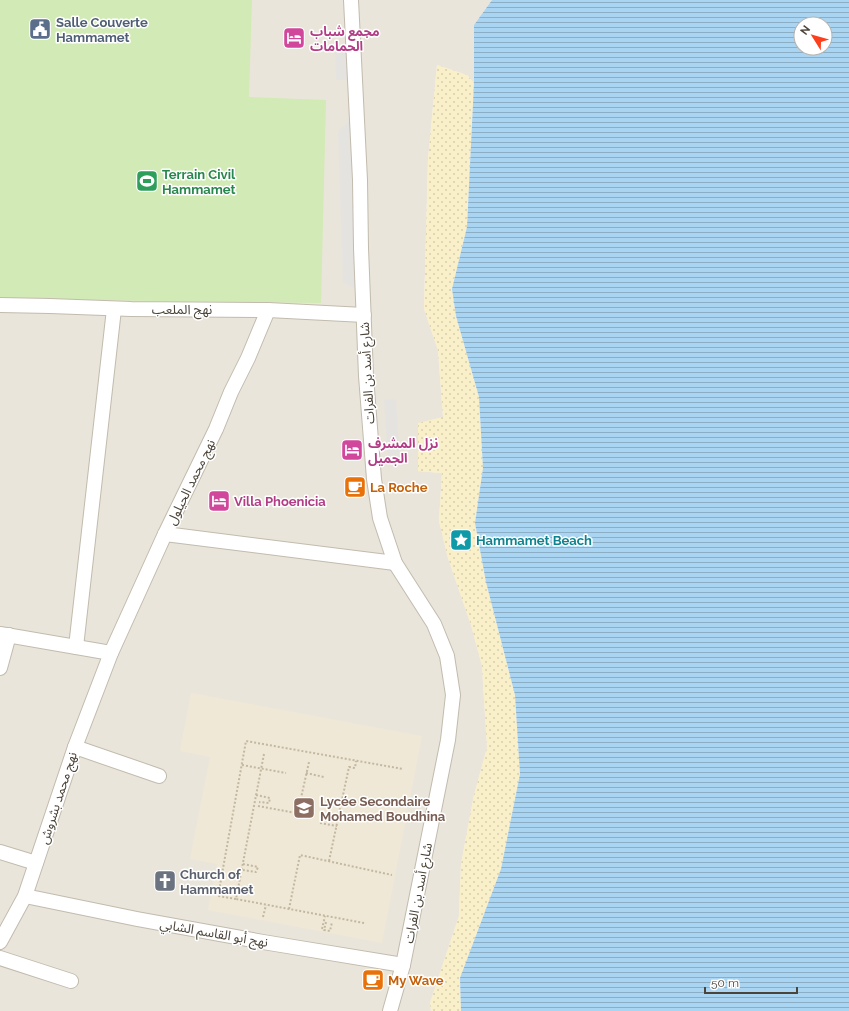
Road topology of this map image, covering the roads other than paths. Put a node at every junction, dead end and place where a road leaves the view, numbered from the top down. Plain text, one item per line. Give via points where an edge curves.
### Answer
1 (351, 0) edge
2 (0, 305) edge
3 (114, 309) junction
4 (268, 310) junction
5 (364, 315) junction
6 (165, 534) junction
7 (395, 563) junction
8 (4, 634) edge
9 (76, 646) junction
10 (111, 653) junction
11 (0, 668) edge
12 (75, 747) junction
13 (160, 776) dead end
14 (0, 852) edge
15 (36, 863) junction
16 (25, 896) junction
17 (0, 942) edge
18 (0, 958) edge
19 (403, 965) junction
20 (71, 981) dead end
21 (390, 1011) edge

1 - 5 street, شارع أسد بن الفرات
2 - 3 street, نهج الملعب
3 - 4 street, نهج الملعب
3 - 9 street
4 - 5 street, نهج الملعب
4 - 6 street, نهج محمد الحيلول via 216,429
5 - 7 street, شارع أسد بن الفرات via 374,479 380,518
6 - 7 street
6 - 10 street, نهج محمد الحيلول
7 - 19 street, شارع أسد بن الفرات via 434,624 447,656 453,695 448,740
8 - 9 street
8 - 11 street
9 - 10 street
10 - 12 street, نهج محمد بشروش
12 - 13 street
12 - 15 street, نهج محمد بشروش
14 - 15 street
15 - 16 street, نهج محمد بشروش
16 - 17 street, نهج محمد بشروش
16 - 19 street, نهج أبو القاسم الشابي via 256,941
18 - 20 street
19 - 21 street, شارع أسد بن الفرات

